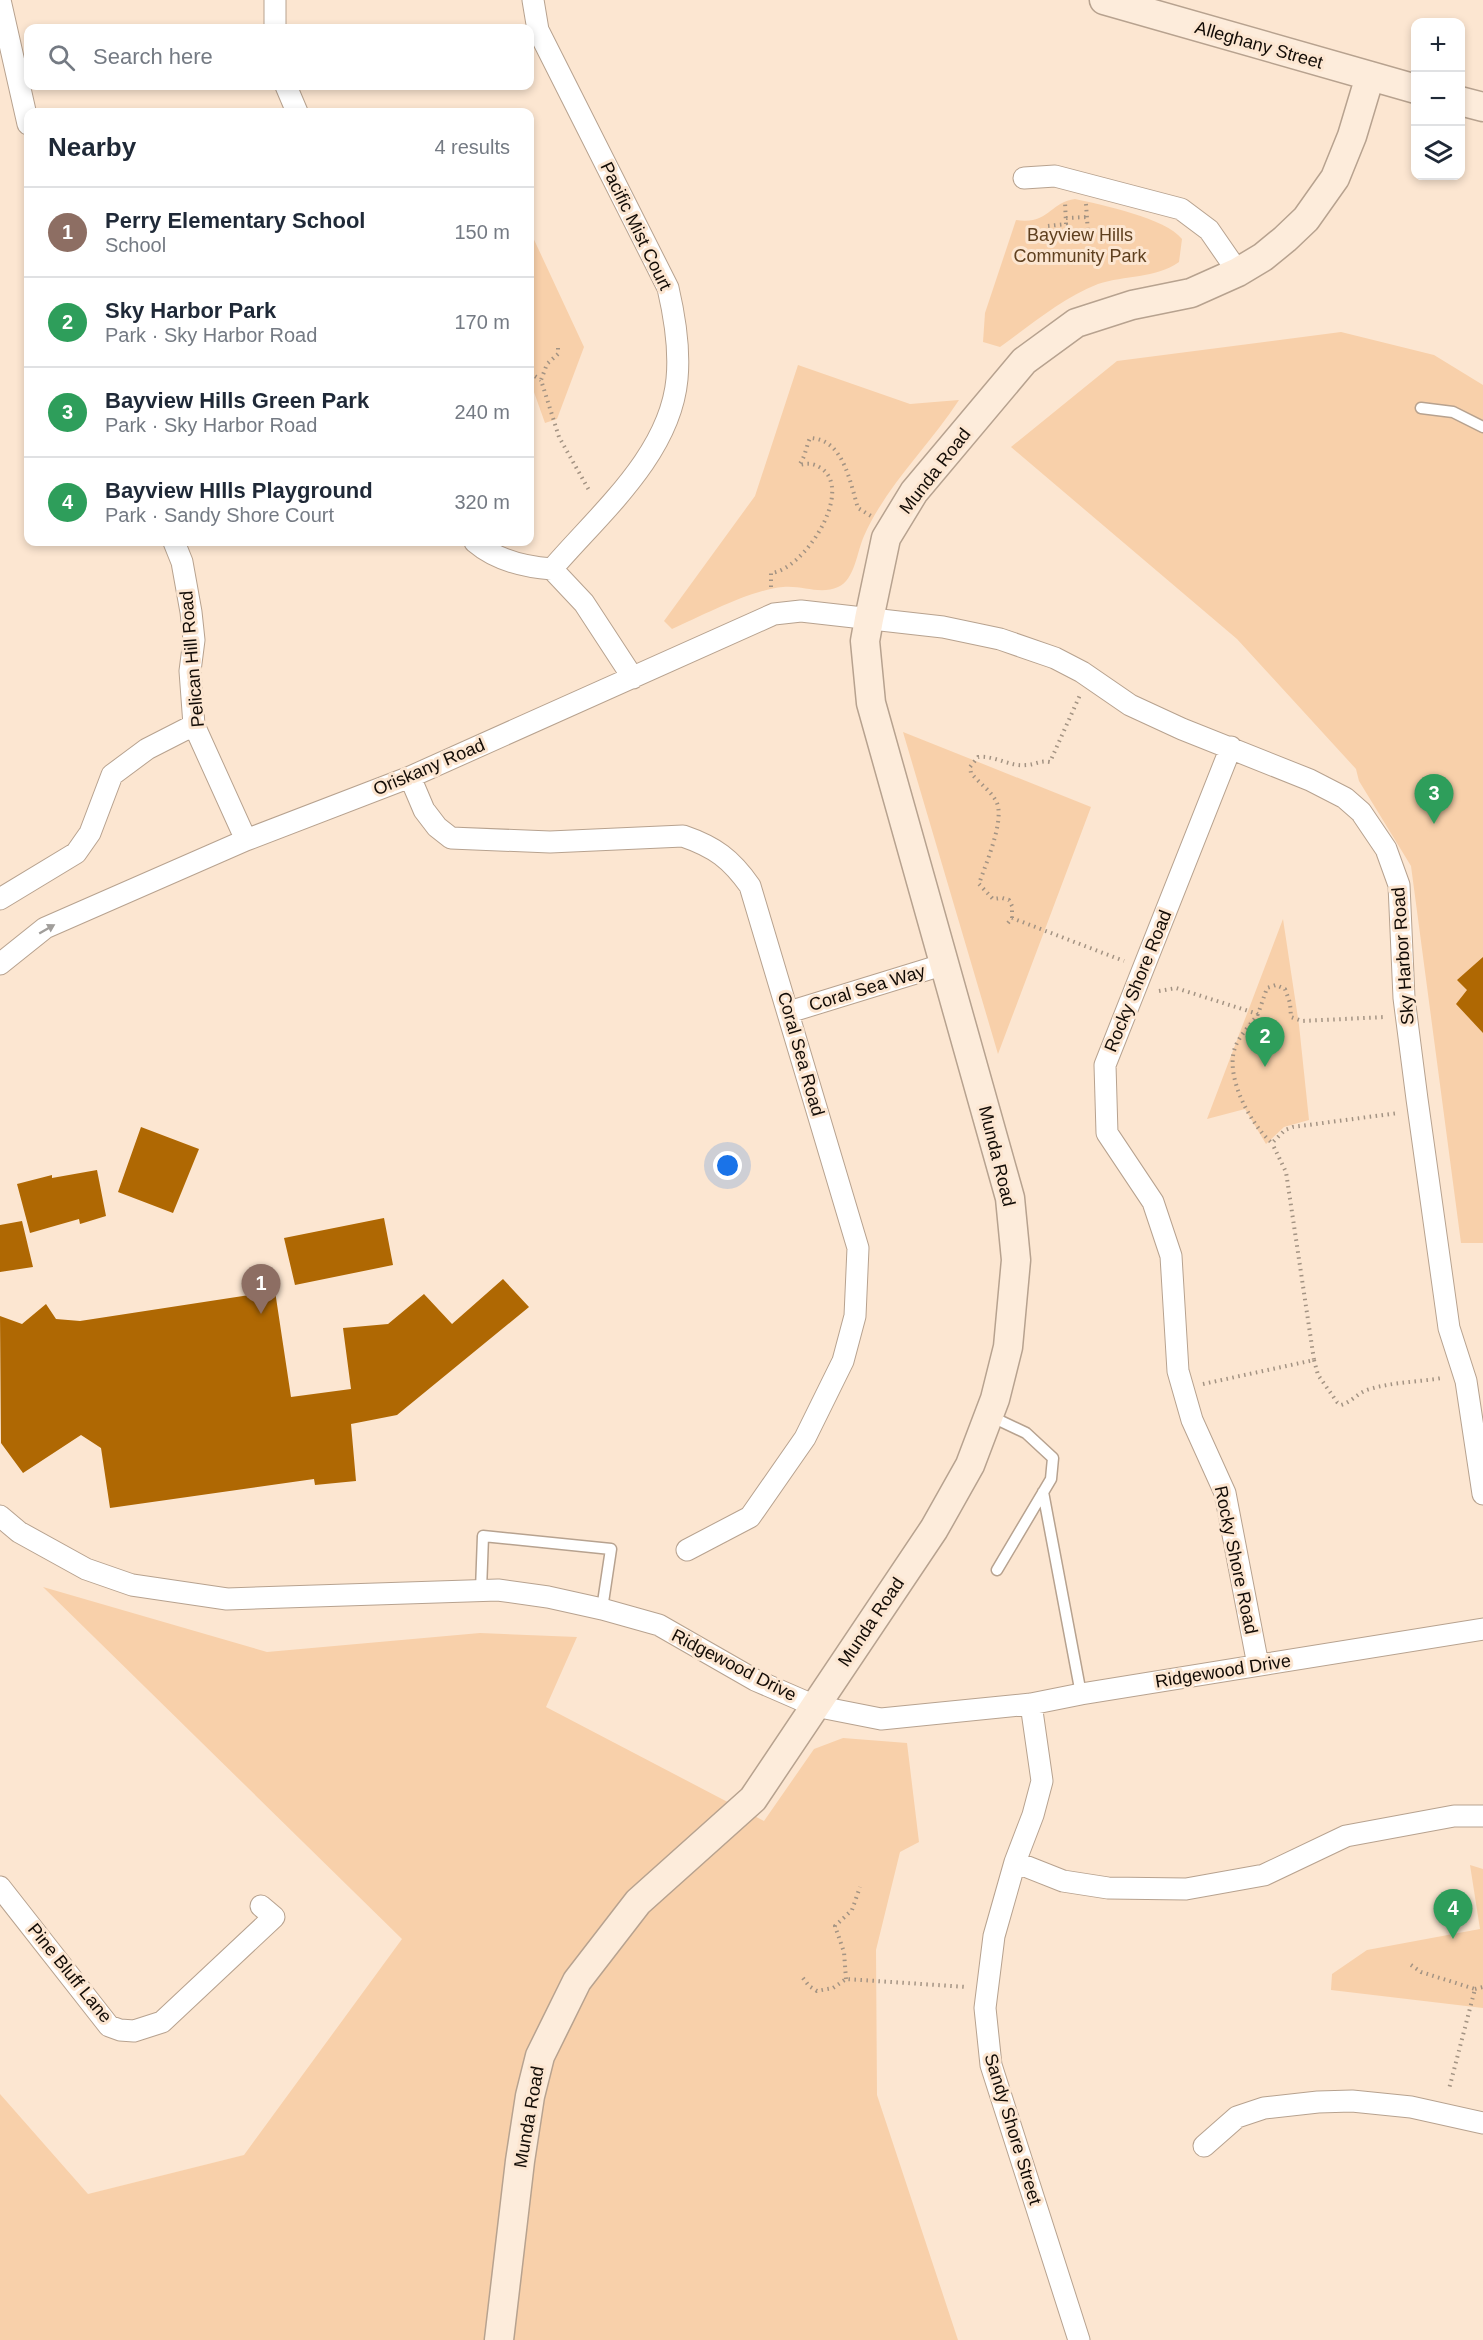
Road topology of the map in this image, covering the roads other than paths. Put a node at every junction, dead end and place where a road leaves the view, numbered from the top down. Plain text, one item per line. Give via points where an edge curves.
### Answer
1 (0, 0) edge
2 (275, 0) edge
3 (533, 0) edge
4 (1119, 2) edge
5 (275, 24) edge
6 (1370, 76) junction
7 (1411, 88) edge
8 (288, 90) edge
9 (1465, 102) edge
10 (1483, 107) edge
11 (24, 108) edge
12 (295, 108) edge
13 (1024, 178) dead end
14 (1238, 272) junction
15 (1421, 408) dead end
16 (1483, 427) edge
17 (176, 546) edge
18 (480, 546) edge
19 (552, 569) junction
20 (869, 618) junction
21 (633, 678) junction
22 (194, 725) junction
23 (1231, 747) junction
24 (410, 777) junction
25 (246, 840) junction
26 (0, 899) edge
27 (0, 964) edge
28 (945, 964) junction
29 (789, 1012) junction
30 (1475, 1380) edge
31 (989, 1415) junction
32 (1043, 1492) junction
33 (1483, 1494) edge
34 (0, 1516) edge
35 (687, 1550) dead end
36 (997, 1570) dead end
37 (481, 1590) junction
38 (602, 1609) junction
39 (1483, 1629) edge
40 (1258, 1665) junction
41 (1080, 1694) junction
42 (1031, 1704) junction
43 (815, 1706) junction
44 (1483, 1816) edge
45 (1015, 1862) junction
46 (0, 1887) edge
47 (261, 1906) dead end
48 (1483, 2123) edge
49 (1204, 2146) dead end
50 (499, 2340) edge
51 (1079, 2340) edge

1 - 11 street
2 - 5 street
3 - 19 street, Pacific Mist Court via 538,30 668,288 677,331 677,381 668,417 654,447 631,481
4 - 6 street, Alleghany Street
6 - 7 street, Alleghany Street
6 - 14 street, Munda Road via 1345,157 1323,197 1285,239
8 - 12 street
9 - 10 street
13 - 14 street via 1055,176 1180,209 1209,230
14 - 20 street, Munda Road via 1191,293 1132,305 1076,323 1024,361 914,492 886,538
15 - 16 lane via 1453,412
17 - 22 street, Pelican Hill Road via 182,562 194,640 190,671
18 - 19 street via 503,559 532,568
19 - 21 street via 584,603
20 - 21 street, Oriskany Road via 801,610 774,614
20 - 23 street, Sky Harbor Road via 1000,639 1055,658 1130,705
20 - 28 street, Munda Road via 865,641 871,703
21 - 24 street, Oriskany Road
22 - 25 street, Pelican Hill Road
22 - 26 street via 147,748 112,775 90,834 76,853
23 - 30 street, Sky Harbor Road via 1345,798 1375,830 1394,866 1402,916 1404,999 1449,1328
23 - 40 street, Rocky Shore Road via 1105,1065 1107,1133 1153,1203 1171,1256 1178,1371 1192,1420 1225,1493
24 - 25 street, Oriskany Road
24 - 29 street, Coral Sea Road via 424,810 451,837 550,842 683,836 724,855 750,886
27 -> 25 street, Oriskany Road via 45,928
28 - 29 street, Coral Sea Way
28 - 31 street, Munda Road via 1010,1198 1016,1260 1008,1347
29 - 35 street, Coral Sea Road via 858,1248 855,1316 843,1361 805,1438 750,1517
30 - 33 street, Sky Harbor Road
31 - 32 lane via 1026,1433 1053,1458 1051,1479
31 - 43 street, Munda Road via 970,1466 934,1529
32 - 36 lane
32 - 41 lane
34 - 37 street, Ridgewood Drive via 19,1532 86,1569 132,1585 227,1599
37 - 38 street, Ridgewood Drive via 548,1597
37 - 38 lane via 483,1536 611,1549
38 - 43 street, Ridgewood Drive via 659,1625 755,1680
39 - 40 street, Ridgewood Drive
40 - 41 street, Ridgewood Drive
41 - 42 street, Ridgewood Drive
42 - 43 street, Ridgewood Drive via 881,1719
42 - 45 street, Sandy Shore Street via 1042,1781 1034,1815
43 - 50 street, Munda Road via 753,1799 638,1902 577,1981 540,2056 530,2096
44 - 45 street via 1454,1816 1346,1836 1264,1875 1186,1889 1108,1888 1063,1881
45 - 51 street, Sandy Shore Street via 994,1936 986,2008 991,2065
46 - 47 street, Pine Bluff Lane via 109,2026 120,2030 134,2031 162,2022 274,1917
48 - 49 street via 1411,2107 1318,2102 1264,2108 1237,2117

